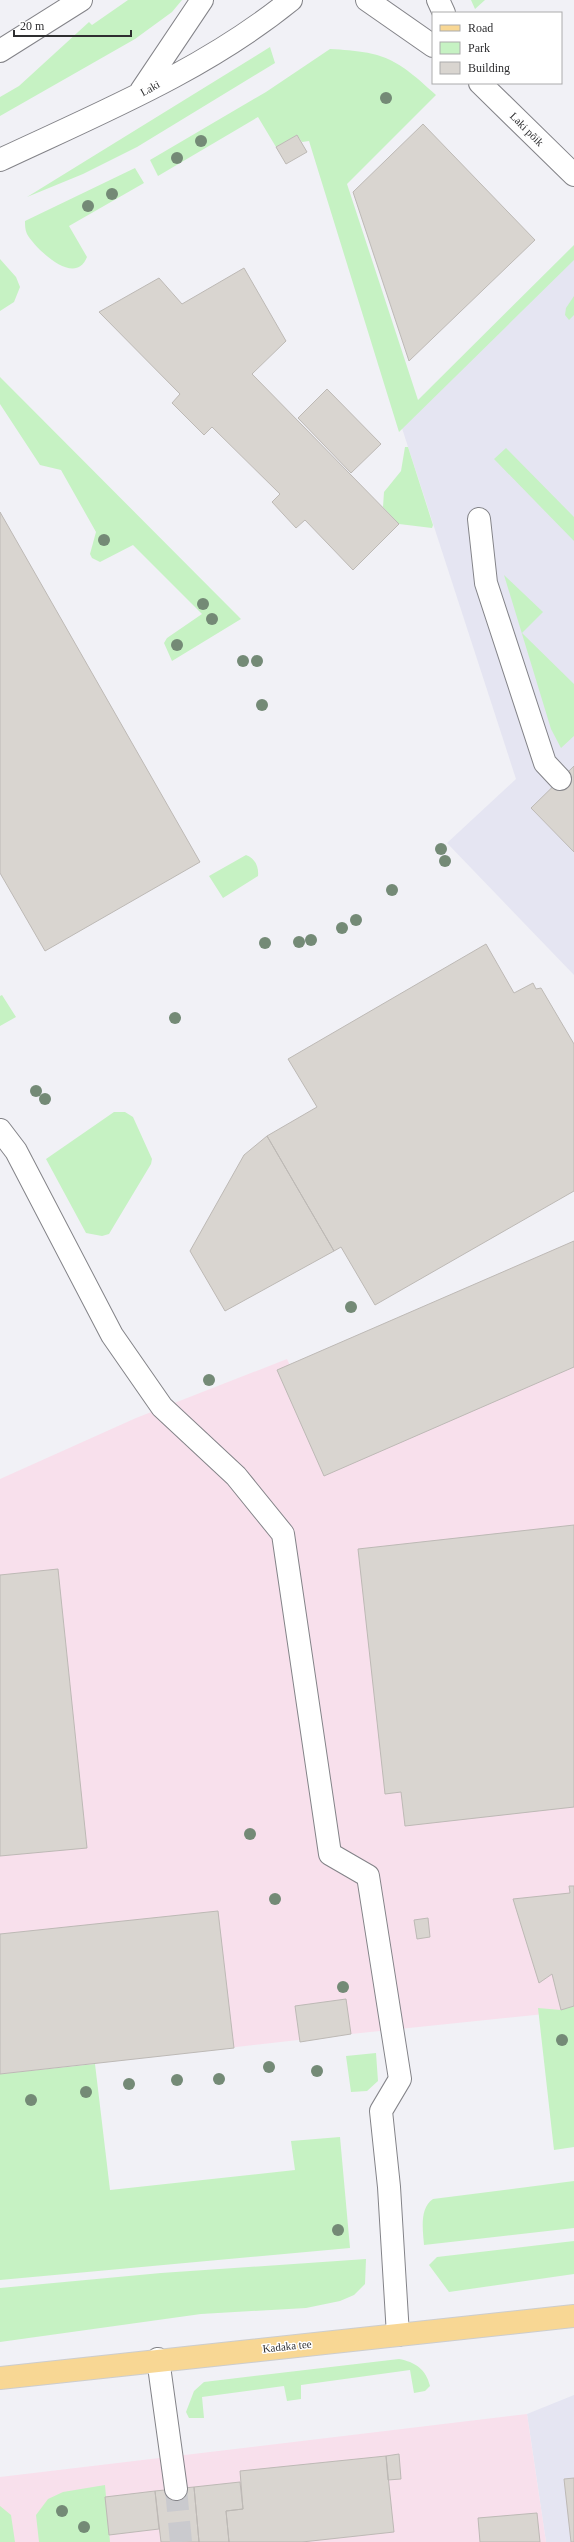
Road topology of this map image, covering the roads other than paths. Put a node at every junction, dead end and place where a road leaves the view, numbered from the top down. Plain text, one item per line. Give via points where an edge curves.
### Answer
1 (81, 0) edge
2 (202, 0) edge
3 (291, 0) edge
4 (367, 0) edge
5 (438, 0) edge
6 (444, 12) edge
7 (432, 45) edge
8 (0, 51) edge
9 (481, 84) edge
10 (138, 95) junction
11 (0, 160) edge
12 (574, 175) edge
13 (479, 519) dead end
14 (560, 779) dead end
15 (0, 1130) edge
16 (574, 2316) edge
17 (398, 2335) junction
18 (158, 2359) junction
19 (0, 2378) edge
20 (176, 2489) tunnel mouth

1 - 8 street
2 - 10 street
3 - 10 street, Laki via 242,37
4 - 7 street
5 - 6 street
9 - 12 street, Laki põik
10 - 11 street, Laki
13 - 14 street via 486,583 545,763
15 - 17 street via 16,1151 112,1335 157,1400 236,1476 283,1534 330,1854 368,1876 400,2079 381,2111 389,2187
16 - 17 main road, Kadaka tee
17 - 18 main road, Kadaka tee
18 - 19 main road, Kadaka tee
18 - 20 street

